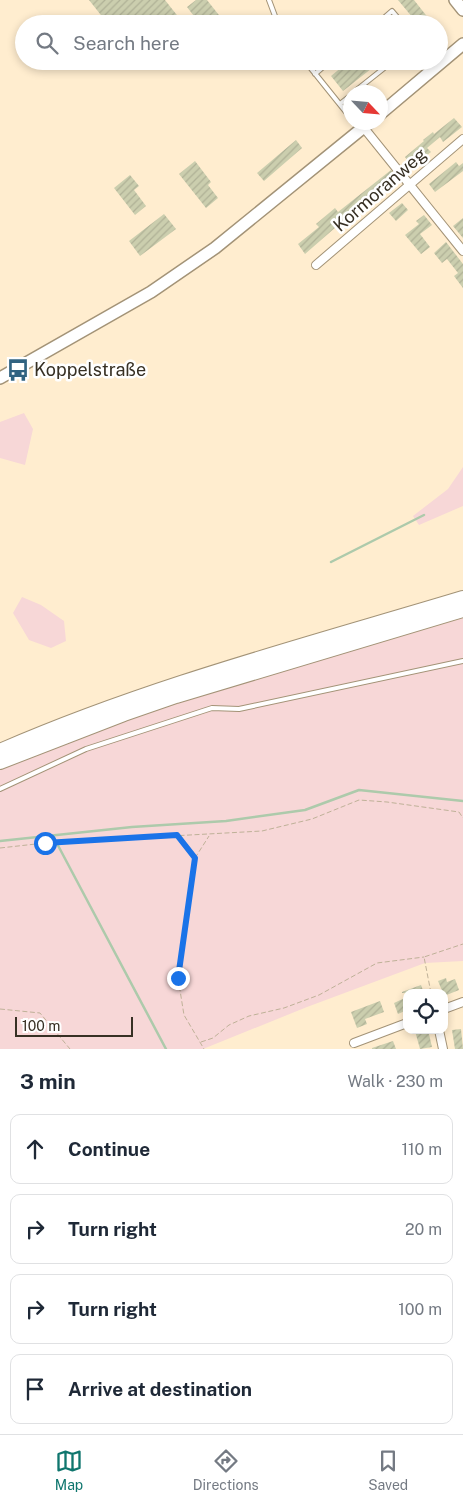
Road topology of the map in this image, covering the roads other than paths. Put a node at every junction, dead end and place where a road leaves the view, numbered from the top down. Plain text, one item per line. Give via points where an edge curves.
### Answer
1 (269, 0) edge
2 (455, 0) edge
3 (463, 10) edge
4 (275, 15) edge
5 (463, 44) edge
6 (448, 57) edge
7 (312, 70) edge
8 (320, 70) edge
9 (382, 70) edge
10 (432, 70) edge
11 (315, 74) junction
12 (363, 85) edge
13 (343, 102) edge
14 (340, 104) junction
15 (388, 107) edge
16 (343, 108) edge
17 (357, 130) edge
18 (368, 130) edge
19 (463, 139) edge
20 (409, 184) junction
21 (462, 248) edge
22 (316, 265) dead end
23 (0, 378) edge
24 (463, 598) edge
25 (463, 610) edge
26 (463, 661) edge
27 (0, 751) edge
28 (0, 762) edge
29 (0, 789) edge
30 (463, 1002) edge
31 (448, 1008) edge
32 (403, 1025) edge
33 (440, 1034) edge
34 (354, 1043) dead end
35 (443, 1049) edge

1 - 4 lane
2 - 3 street
5 - 6 street
7 - 11 lane
8 - 11 lane
9 - 12 lane
10 - 15 street
11 - 14 lane
13 - 14 lane
14 - 16 lane
17 - 23 street via 215,248 151,292
18 - 20 street
19 - 20 street, Kormoranweg
20 - 21 street
20 - 22 street, Kormoranweg
24 - 27 highway via 125,701
25 - 28 highway via 176,696
26 - 29 lane via 239,710 212,708 86,749
30 - 31 street
32 - 34 street
33 - 35 street

